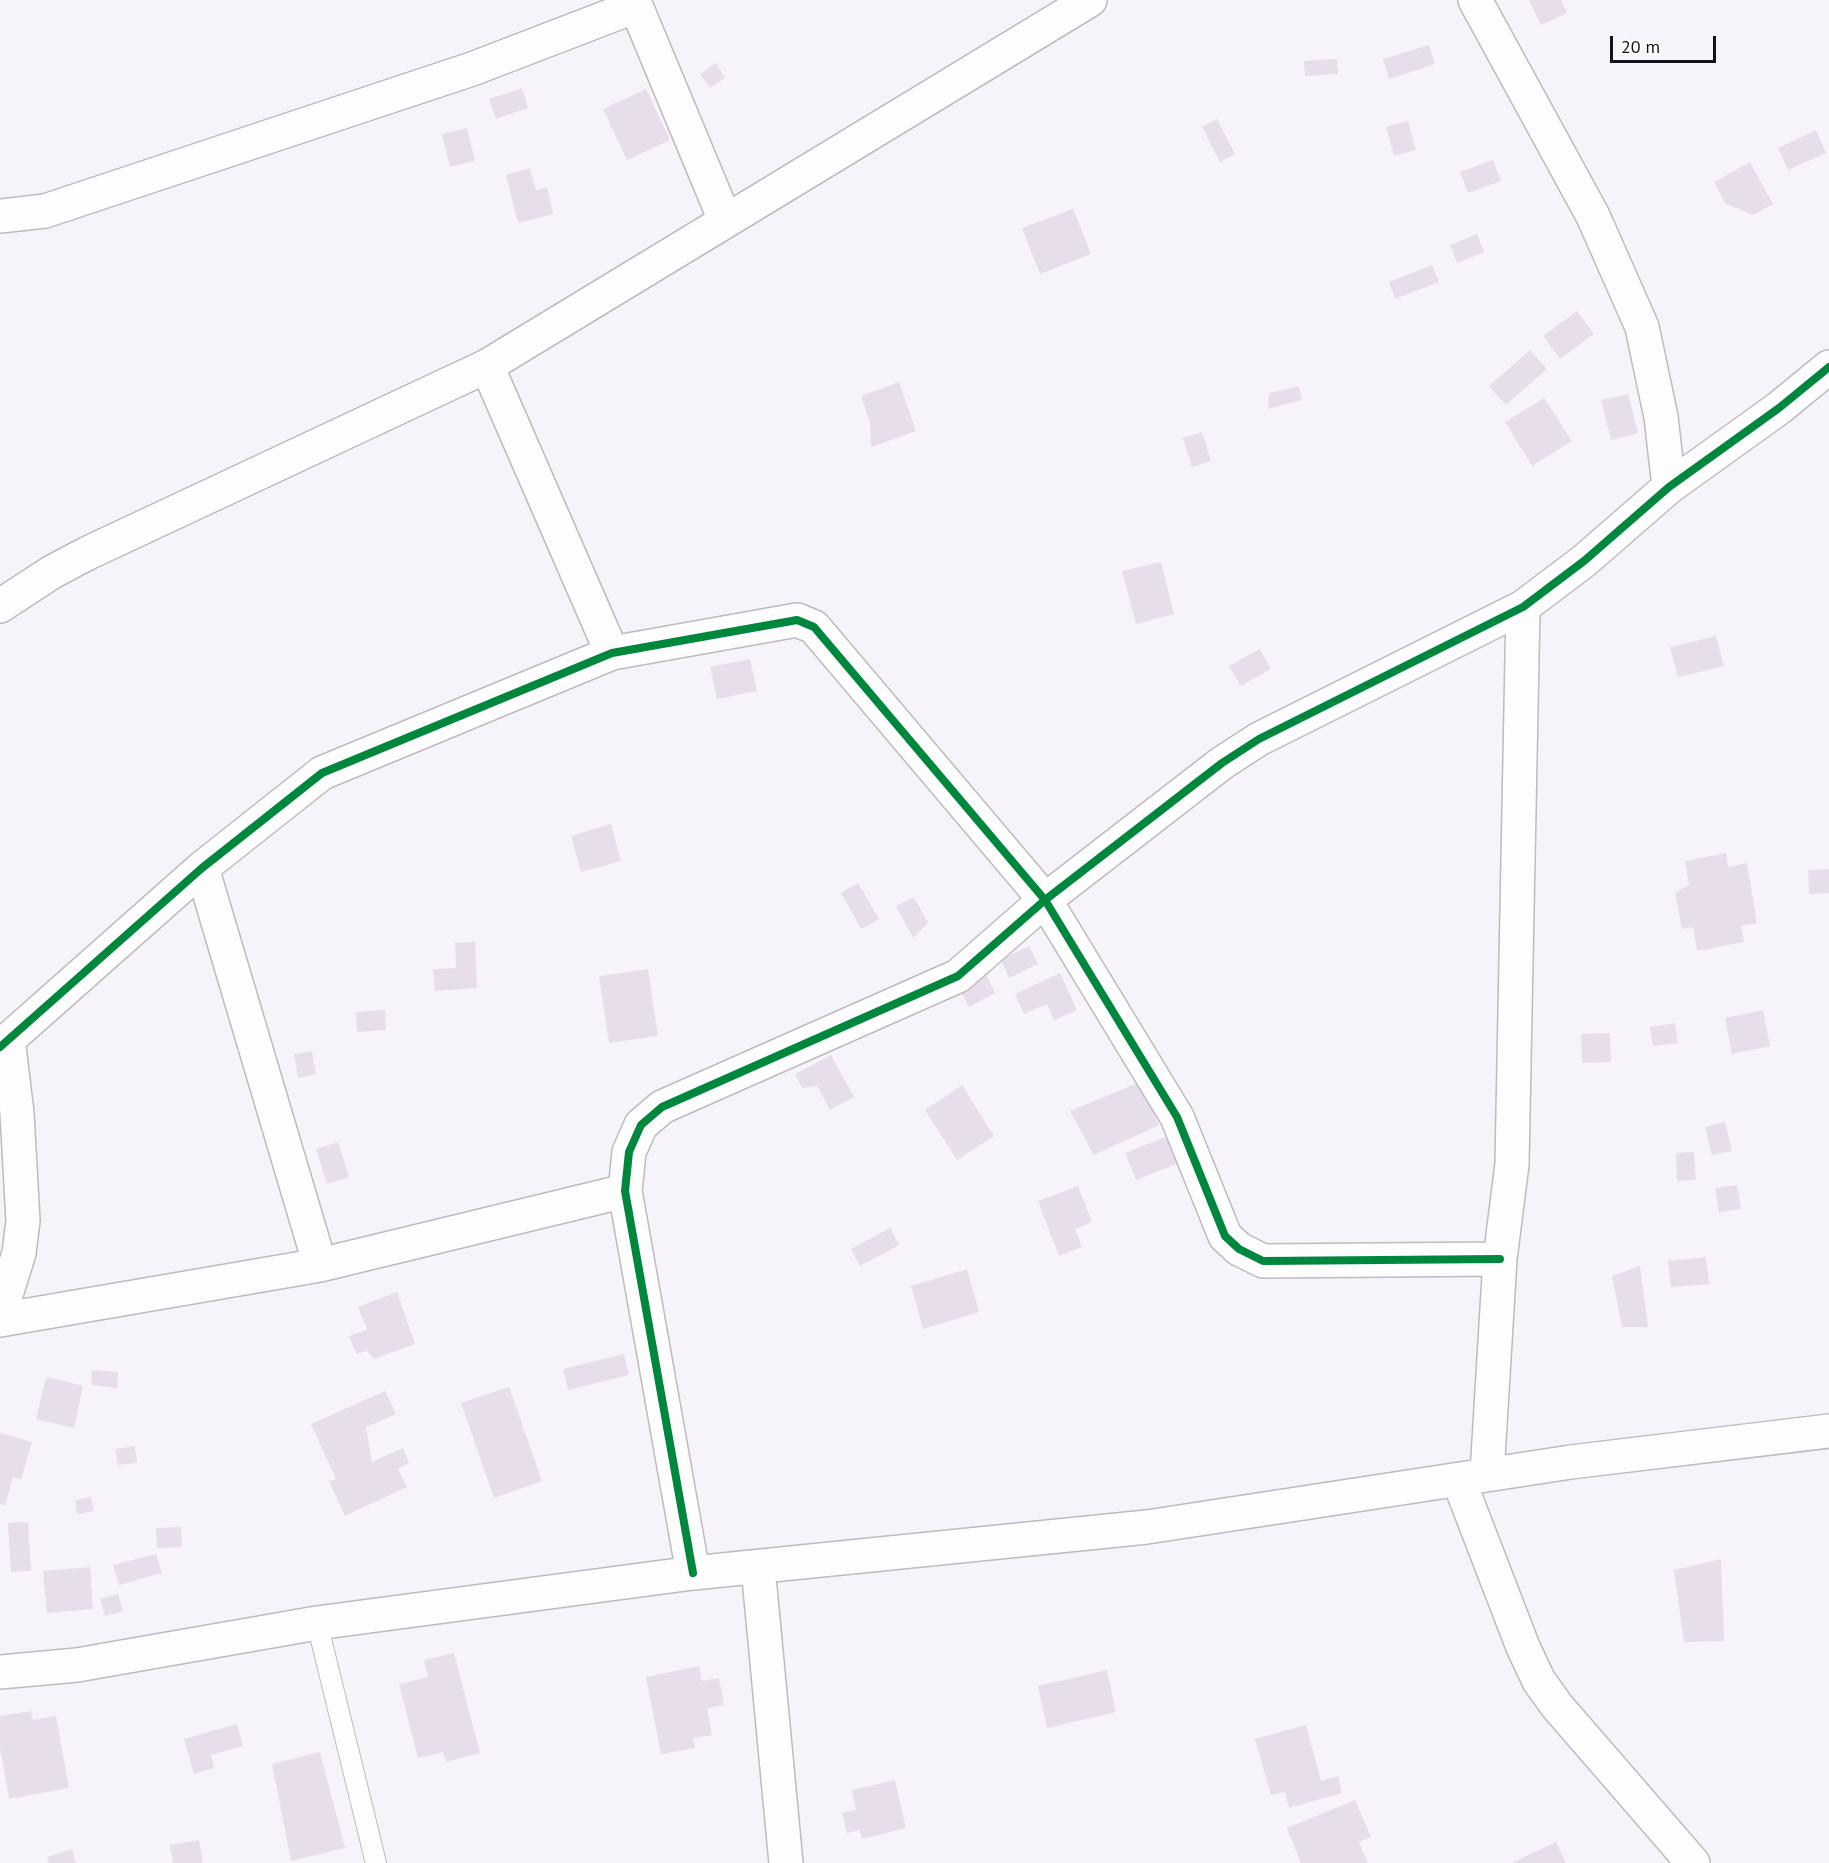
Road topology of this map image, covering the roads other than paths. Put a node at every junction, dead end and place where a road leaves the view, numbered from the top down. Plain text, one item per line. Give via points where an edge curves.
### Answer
1 (1090, 0) edge
2 (1475, 0) edge
3 (633, 3) edge
4 (0, 216) edge
5 (725, 220) junction
6 (487, 366) junction
7 (1829, 367) edge
8 (1669, 487) junction
9 (0, 606) edge
10 (1523, 607) junction
11 (612, 653) junction
12 (202, 868) junction
13 (1045, 900) junction
14 (4, 1043) edge
15 (625, 1191) junction
16 (1500, 1259) junction
17 (320, 1265) junction
18 (0, 1314) edge
19 (0, 1320) edge
20 (1829, 1431) edge
21 (1473, 1477) junction
22 (758, 1567) junction
23 (693, 1573) junction
24 (317, 1623) junction
25 (0, 1672) edge
26 (376, 1863) edge
27 (786, 1863) edge
28 (1693, 1863) edge

1 - 5 street
2 - 8 street via 1593,216 1642,327 1661,417
3 - 4 street via 472,69 45,210
3 - 5 street
5 - 6 street
6 - 9 street via 88,553
6 - 11 street
7 - 8 street
8 - 10 street via 1584,561
10 - 13 street via 1260,739 1222,763
10 - 16 street via 1512,1164
11 - 12 street via 321,773
11 - 13 street via 797,620 814,627
12 - 14 street
12 - 17 street
13 - 15 street via 958,976 662,1107 641,1125 629,1152
13 - 16 street via 1178,1117 1225,1236 1239,1249 1263,1261
14 - 18 street via 17,1113 23,1221 19,1253
15 - 17 street
15 - 23 street
16 - 21 street
17 - 19 street
20 - 21 street
21 - 22 street via 1146,1527
21 - 28 street via 1522,1647 1539,1681
22 - 23 street
22 - 27 street
23 - 24 street
24 - 25 street via 76,1665
24 - 26 lane

